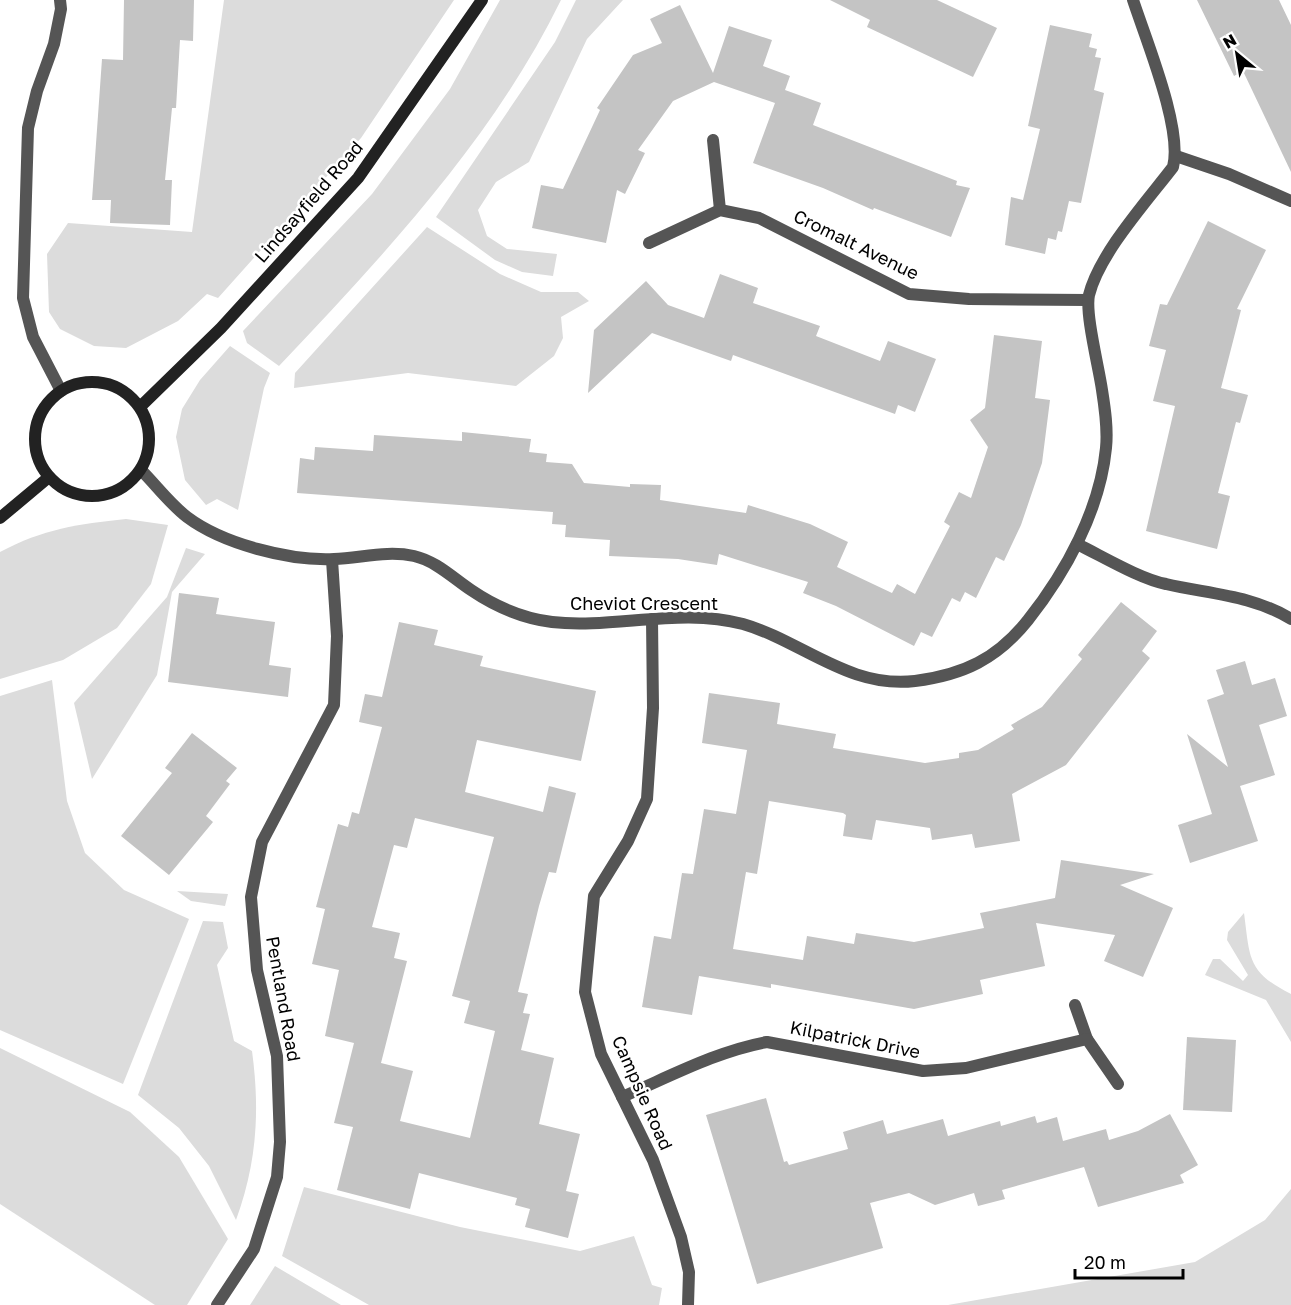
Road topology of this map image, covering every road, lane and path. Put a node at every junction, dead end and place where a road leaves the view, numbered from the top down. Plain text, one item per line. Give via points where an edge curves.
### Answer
1 (60, 0) edge
2 (482, 0) edge
3 (1133, 0) edge
4 (713, 140) dead end
5 (1176, 156) junction
6 (1291, 201) edge
7 (720, 210) junction
8 (649, 243) dead end
9 (1088, 300) junction
10 (61, 391) junction
11 (140, 407) junction
12 (141, 470) junction
13 (50, 477) junction
14 (0, 518) edge
15 (1077, 544) junction
16 (332, 560) junction
17 (652, 619) junction
18 (1291, 619) edge
19 (1075, 1005) dead end
20 (1087, 1039) junction
21 (1118, 1084) dead end
22 (622, 1097) junction
23 (217, 1305) edge
24 (688, 1305) edge

1 - 10 street via 54,45 28,128 23,298 33,338
2 - 11 street, Lindsayfield Road via 358,178 221,328
3 - 5 street via 1176,133
4 - 7 street
5 - 6 street
5 - 9 street, Cheviot Crescent via 1173,167 1098,269
7 - 8 street
7 - 9 street, Cromalt Avenue via 759,218 909,294
9 - 15 street, Cheviot Crescent via 1107,423 1106,450
10 - 11 street via 77,384 112,385
10 - 13 street via 47,403 35,438 37,456
11 - 12 street via 150,438
12 - 13 street via 121,488 94,497 76,494
12 - 16 street, Cheviot Crescent via 187,517 218,534 284,555
13 - 14 street
15 - 17 street, Cheviot Crescent via 1026,623 994,655 974,667 912,681 844,672 743,624
15 - 18 street via 1164,584 1230,594 1275,609
16 - 17 street, Cheviot Crescent via 389,553 417,557 438,566 512,614 554,622
16 - 23 street, Pentland Road via 338,636 334,705 262,842 251,897 257,970 277,1056 277,1177 254,1249
17 - 22 street, Campsie Road via 653,708 647,799 628,841 594,896 585,992 601,1054
19 - 20 street
20 - 21 street
20 - 22 street, Kilpatrick Drive via 966,1068 923,1071 767,1042 696,1065
22 - 24 street, Campsie Road via 653,1160 681,1237 689,1272

